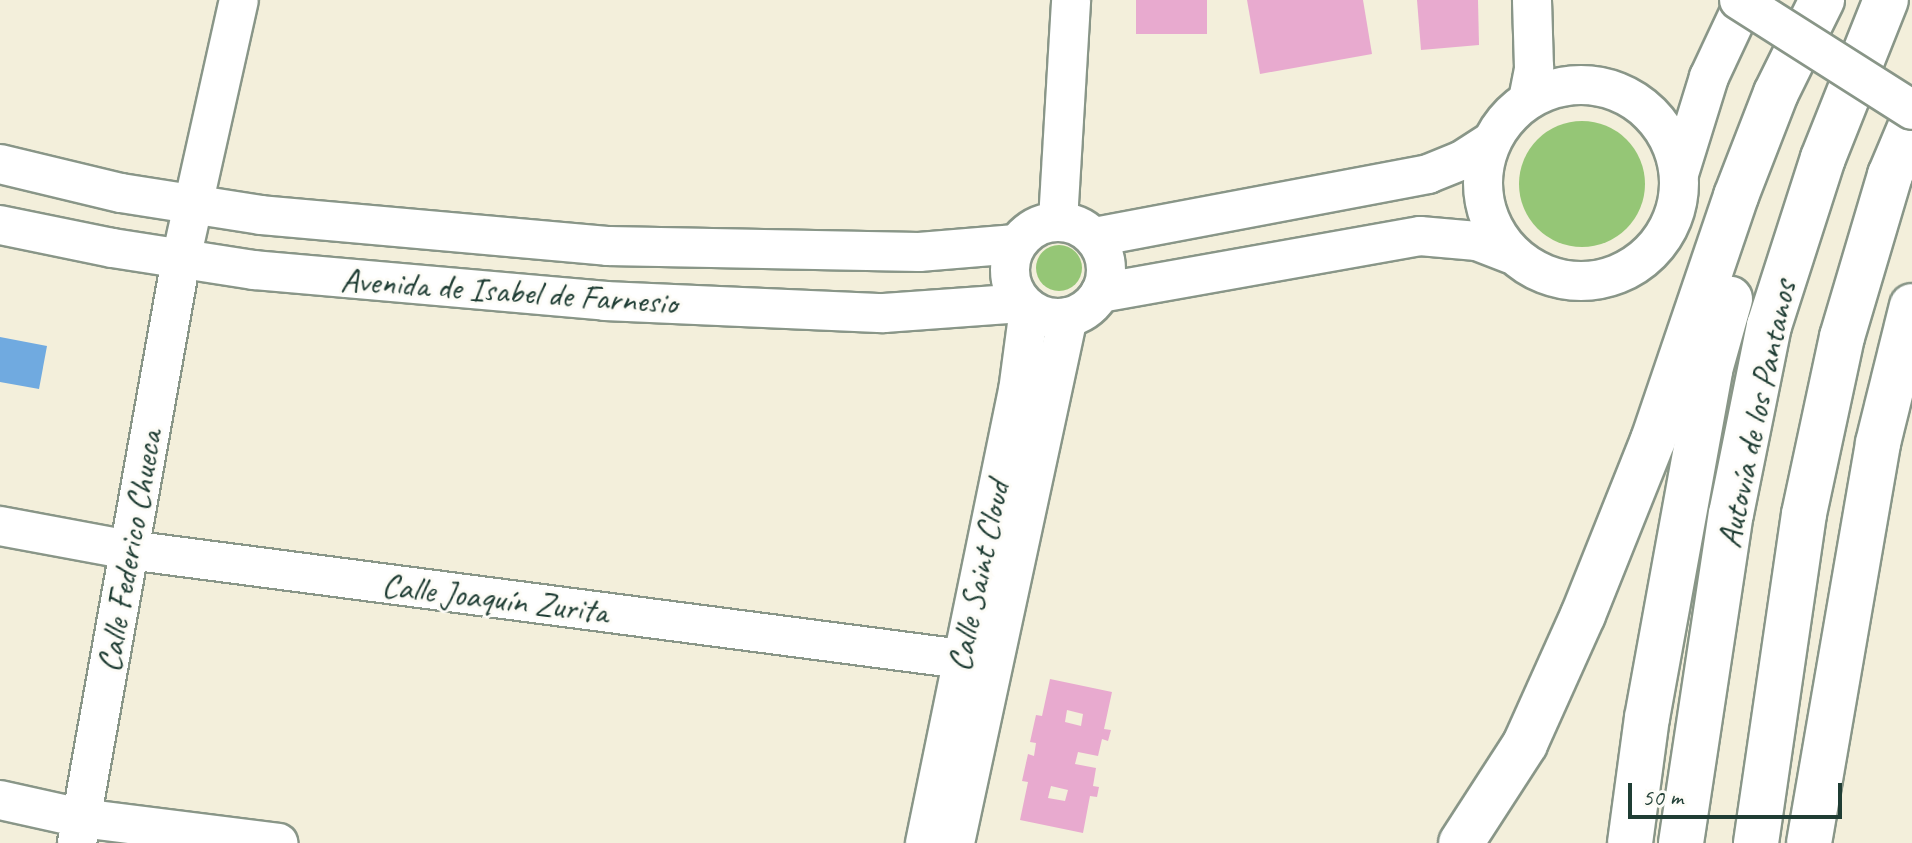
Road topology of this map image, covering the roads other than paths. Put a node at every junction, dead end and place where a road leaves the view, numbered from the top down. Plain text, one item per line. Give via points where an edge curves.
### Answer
1 (239, 0) edge
2 (1071, 0) edge
3 (1532, 0) edge
4 (1739, 0) edge
5 (1745, 0) edge
6 (1886, 0) edge
7 (1819, 6) edge
8 (1528, 100) junction
9 (1912, 110) edge
10 (1912, 123) edge
11 (1492, 141) junction
12 (0, 164) edge
13 (1679, 174) junction
14 (195, 205) junction
15 (1058, 221) junction
16 (0, 225) edge
17 (1095, 237) junction
18 (1016, 244) junction
19 (1511, 254) junction
20 (181, 259) junction
21 (1100, 293) junction
22 (1026, 306) junction
23 (1912, 306) edge
24 (1068, 317) junction
25 (0, 526) edge
26 (129, 550) junction
27 (976, 661) junction
28 (0, 800) edge
29 (79, 830) edge
30 (278, 843) edge
31 (925, 843) edge
32 (955, 843) edge
33 (1461, 843) edge
34 (1630, 843) edge
35 (1681, 843) edge
36 (1756, 843) edge
37 (1809, 843) edge

1 - 14 street, Calle Federico Chueca
2 - 15 street
3 - 8 street via 1534,68
4 - 9 street, bridge
5 - 13 street via 1709,77
6 - 35 highway, Autovía de los Pantanos via 1823,158 1769,326 1731,514
7 - 33 highway via 1765,122 1653,440 1583,615 1525,744
7 - 34 highway via 1710,370 1647,718
8 - 11 street
8 - 13 street via 1575,85 1624,94 1662,127
10 - 36 highway, Autovía de los Pantanos via 1890,175 1842,337 1804,514
11 - 17 street via 1428,174
11 - 19 street via 1482,184 1485,209
12 - 14 street, Avenida de Isabel de Farnesio
13 - 19 street via 1670,226 1655,249 1623,272 1584,282 1558,280
14 - 18 street, Avenida de Isabel de Farnesio via 608,246 919,252
14 - 20 street, Calle Federico Chueca
15 - 17 street
15 - 18 street via 1042,223
16 - 20 street, Avenida de Isabel de Farnesio
17 - 21 street via 1107,264
18 - 22 street via 1009,275
19 - 21 street via 1477,241 1420,236
20 - 22 street, Avenida de Isabel de Farnesio via 605,301 884,313
20 - 26 street, Calle Federico Chueca
21 - 24 street via 1087,309
22 - 24 street via 1041,316
22 - 27 street, Calle Saint Cloud
23 - 37 highway via 1878,443
24 - 27 street, Calle Saint Cloud
25 - 26 street, Calle Joaquín Zurita
26 - 27 street, Calle Joaquín Zurita
26 - 29 street, Calle Federico Chueca
27 - 31 street, Calle Saint Cloud
27 - 32 street, Calle Saint Cloud
28 - 29 street
29 - 30 street

